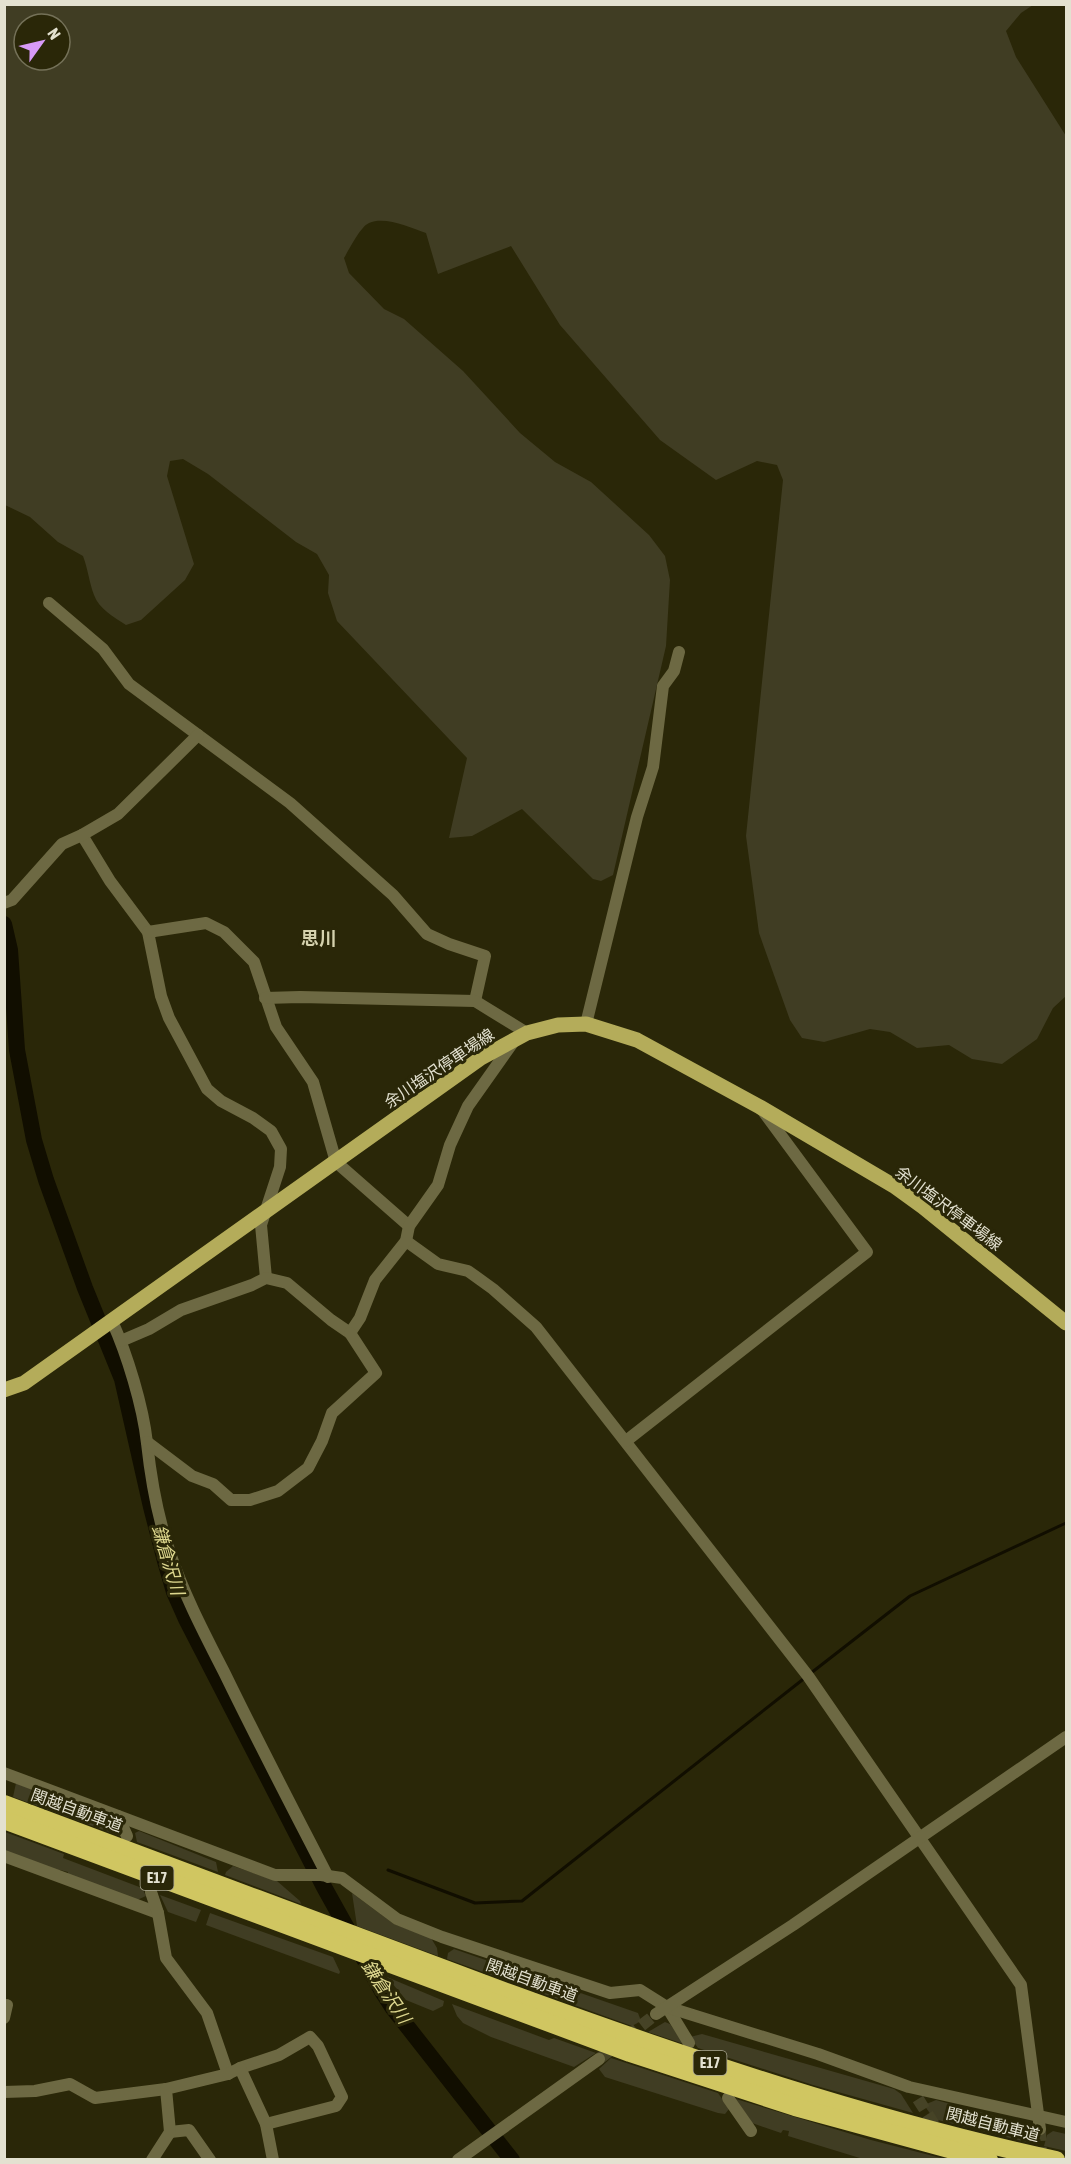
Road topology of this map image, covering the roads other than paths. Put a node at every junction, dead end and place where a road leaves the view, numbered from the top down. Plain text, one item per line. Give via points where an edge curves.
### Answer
1 (49, 603) dead end
2 (679, 652) dead end
3 (198, 735) junction
4 (82, 835) junction
5 (8, 901) edge
6 (148, 932) junction
7 (265, 998) junction
8 (475, 1001) junction
9 (586, 1024) junction
10 (520, 1036) junction
11 (760, 1107) junction
12 (336, 1162) junction
13 (266, 1212) junction
14 (409, 1226) junction
15 (406, 1241) junction
16 (266, 1278) junction
17 (112, 1321) junction
18 (1066, 1323) edge
19 (350, 1333) junction
20 (121, 1341) junction
21 (4, 1390) edge
22 (626, 1441) junction
23 (147, 1442) junction
24 (1066, 1737) edge
25 (4, 1773) edge
26 (4, 1804) edge
27 (118, 1816) junction
28 (4, 1820) edge
29 (126, 1836) dead end
30 (920, 1837) junction
31 (4, 1856) edge
32 (325, 1876) junction
33 (151, 1892) dead end
34 (158, 1913) junction
35 (7, 2005) dead end
36 (667, 2007) junction
37 (656, 2014) tunnel mouth
38 (4, 2018) edge
39 (689, 2043) dead end
40 (599, 2059) tunnel mouth
41 (240, 2068) junction
42 (228, 2074) junction
43 (909, 2087) junction
44 (165, 2089) junction
45 (4, 2092) edge
46 (728, 2098) dead end
47 (918, 2099) tunnel mouth
48 (1040, 2122) junction
49 (1066, 2122) edge
50 (266, 2124) junction
51 (751, 2131) dead end
52 (170, 2132) junction
53 (152, 2160) edge
54 (210, 2160) edge
55 (273, 2160) edge
56 (458, 2160) edge
57 (989, 2160) edge
58 (1056, 2160) edge

1 - 3 street via 103,649 129,684
2 - 9 street via 674,671 663,686 653,767
3 - 4 street via 118,813
3 - 8 street via 290,803 393,895 427,934 485,956
4 - 5 street via 62,844
4 - 6 street
6 - 7 street via 206,923 224,932 254,962
6 - 13 street via 169,1018 207,1089 271,1131 281,1149 280,1167
7 - 8 street
7 - 12 street via 276,1027 313,1082
8 - 10 street
9 - 10 main road, 余川塩沢停車場線 via 558,1025
9 - 11 main road, 余川塩沢停車場線 via 637,1040
10 - 12 main road, 余川塩沢停車場線 via 481,1058
10 - 14 street via 468,1106 438,1185
11 - 18 main road, 余川塩沢停車場線 via 894,1186
11 - 22 street via 867,1252
12 - 13 main road, 余川塩沢停車場線
12 - 14 street
13 - 16 street via 261,1225
13 - 17 main road, 余川塩沢停車場線
14 - 15 street
15 - 19 street via 375,1280
15 - 22 street via 438,1264 468,1271 536,1327
16 - 19 street via 287,1283
16 - 20 street via 181,1310
17 - 20 street
17 - 21 main road, 余川塩沢停車場線 via 24,1383
19 - 23 street via 375,1373 332,1413 308,1468 278,1491 250,1500 231,1500
20 - 23 street
22 - 30 street via 808,1676
23 - 32 street via 156,1503 177,1575
24 - 30 street
25 - 27 street
26 - 58 highway, 関越自動車道 / E17 via 371,1943 731,2070 880,2115
27 - 29 street
27 - 32 street via 275,1875
28 - 57 highway, E17 via 555,2026 711,2080
30 - 36 street
30 - 48 street via 1021,1985
31 - 34 street
32 - 36 street via 342,1878 397,1919 442,1938 610,1994 640,1990
33 - 34 street
34 - 42 street via 166,1958 207,2013
35 - 38 street
36 - 37 street
36 - 39 street
36 - 43 street
40 - 56 street
41 - 42 street
41 - 50 street
41 - 50 street via 279,2055 310,2037 342,2097 336,2106
42 - 44 street
43 - 47 street
43 - 48 street
44 - 45 street via 95,2098 70,2084
44 - 52 street
46 - 51 street
48 - 49 street
50 - 55 street
52 - 53 street
52 - 54 street via 189,2130

